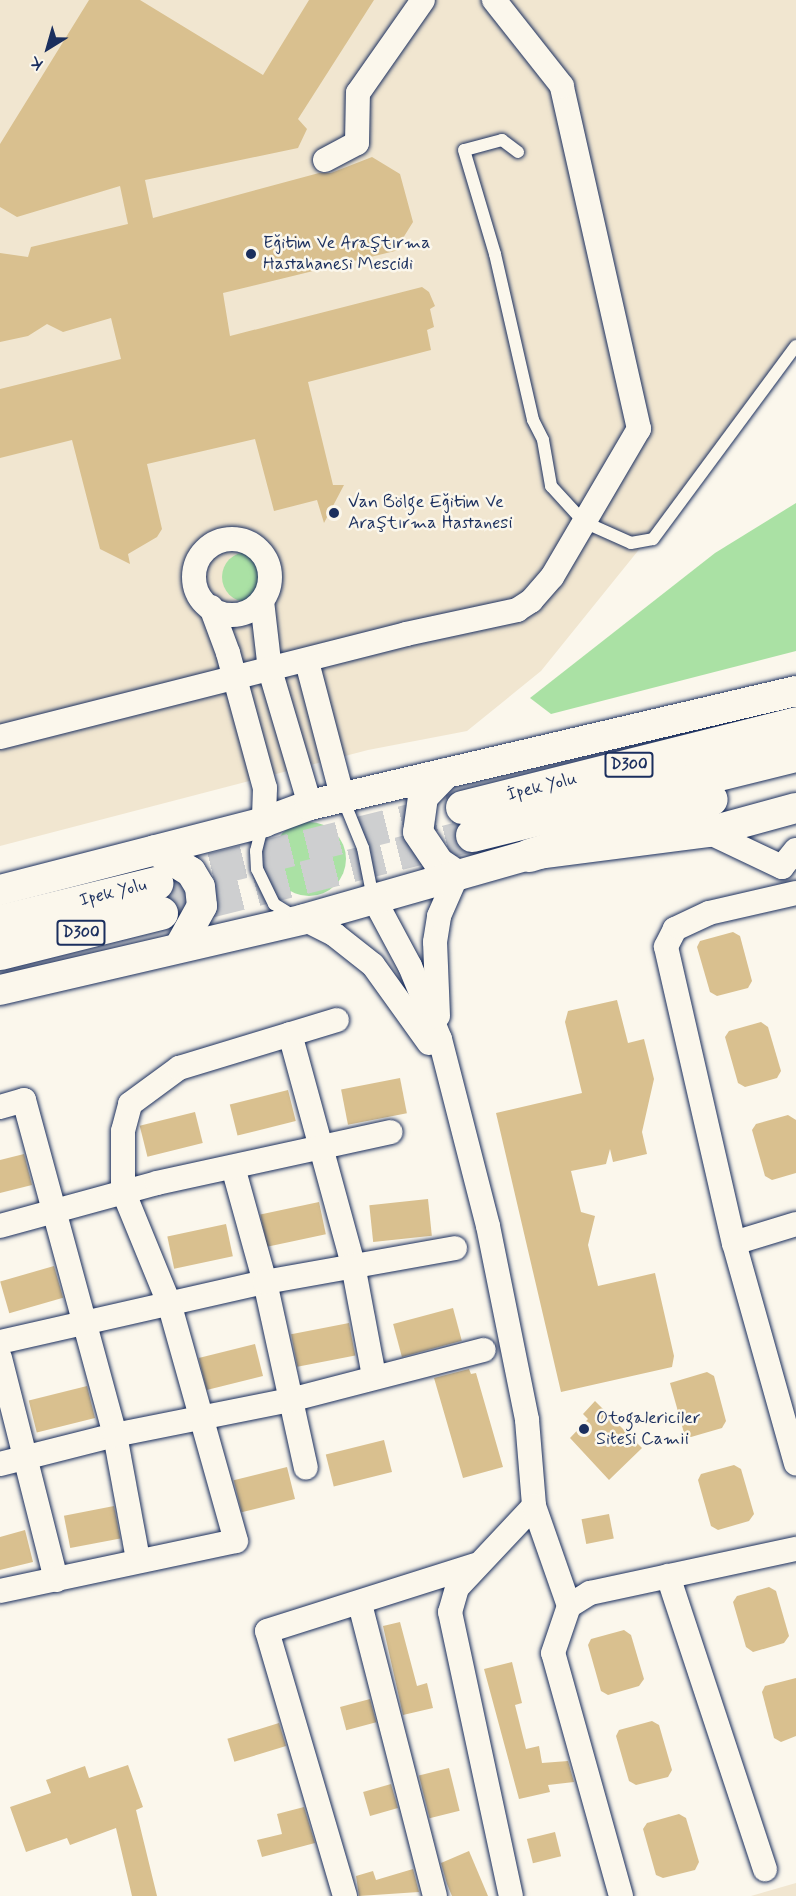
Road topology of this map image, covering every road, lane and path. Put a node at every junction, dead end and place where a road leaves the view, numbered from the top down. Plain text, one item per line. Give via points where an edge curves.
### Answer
1 (423, 0) edge
2 (494, 0) edge
3 (518, 152) dead end
4 (326, 160) dead end
5 (796, 346) edge
6 (584, 522) junction
7 (262, 601) junction
8 (211, 607) junction
9 (307, 662) junction
10 (270, 670) junction
11 (236, 679) junction
12 (796, 691) edge
13 (796, 723) edge
14 (0, 737) edge
15 (796, 755) edge
16 (446, 773) junction
17 (796, 776) edge
18 (343, 799) junction
19 (310, 805) junction
20 (796, 808) edge
21 (264, 822) junction
22 (708, 832) junction
23 (155, 850) junction
24 (529, 855) junction
25 (792, 867) edge
26 (457, 875) junction
27 (0, 890) edge
28 (796, 893) edge
29 (374, 899) junction
30 (304, 919) junction
31 (0, 921) edge
32 (180, 946) junction
33 (0, 953) edge
34 (7, 990) edge
35 (337, 1020) dead end
36 (290, 1034) junction
37 (440, 1039) junction
38 (451, 1082) junction
39 (0, 1107) edge
40 (390, 1132) dead end
41 (323, 1148) junction
42 (233, 1167) junction
43 (123, 1191) junction
44 (53, 1213) junction
45 (796, 1224) edge
46 (0, 1226) edge
47 (734, 1243) junction
48 (455, 1248) dead end
49 (353, 1265) junction
50 (265, 1282) junction
51 (169, 1303) junction
52 (86, 1324) junction
53 (0, 1342) edge
54 (484, 1350) dead end
55 (0, 1358) edge
56 (374, 1376) junction
57 (290, 1400) junction
58 (202, 1417) junction
59 (115, 1435) junction
60 (25, 1458) junction
61 (796, 1463) edge
62 (0, 1464) edge
63 (306, 1468) dead end
64 (534, 1506) junction
65 (796, 1549) edge
66 (138, 1559) junction
67 (480, 1563) junction
68 (668, 1576) junction
69 (56, 1580) junction
70 (0, 1592) edge
71 (360, 1604) junction
72 (569, 1606) junction
73 (765, 1869) dead end
74 (345, 1896) edge
75 (435, 1896) edge
76 (511, 1896) edge
77 (621, 1896) edge

1 - 4 street via 358,93 357,143
2 - 6 street via 562,86 637,409 639,429
3 - 6 lane via 502,140 464,150 495,254 533,420 543,440 550,486
5 - 6 lane via 653,538 631,543
6 - 9 street via 552,577 518,610 406,634
7 - 8 street via 242,614 230,615
7 - 8 street via 270,579 264,555 243,540 230,539 206,549 195,573 200,597
7 - 10 street
8 - 11 street
9 - 10 street
9 - 18 street
10 - 11 street
10 - 19 street
11 - 14 street
11 - 21 street via 265,788
12 - 16 street
13 - 15 highway, İpek Yolu / D300 via 467,821
16 - 18 street
16 - 26 street via 423,797 418,832 440,863
17 - 24 highway
18 - 19 street
18 - 29 lane via 363,848
19 - 21 street
20 - 22 street
21 - 23 street
21 - 30 lane via 256,851 257,869 266,892 286,914
22 - 24 street
22 - 25 street
23 - 27 street
23 - 32 street via 191,872 200,887 202,906
24 - 26 street
26 - 29 street
26 - 37 street via 439,916 435,942
28 - 47 street via 709,913 675,929 666,947
29 - 30 street
29 - 37 street via 410,966
30 - 32 street
30 - 38 street via 335,935 373,965 419,1026
31 - 33 highway, Ipek Yolu / D300 via 159,898
32 - 34 street
35 - 36 street
36 - 41 street
36 - 43 street via 179,1068 130,1104 123,1131
37 - 38 street
38 - 64 street via 488,1226 525,1409
39 - 44 street via 24,1100
40 - 41 street
41 - 42 street
41 - 49 street
42 - 43 street
42 - 50 street
43 - 44 street
43 - 51 street
44 - 46 street
44 - 52 street
45 - 47 street
47 - 61 street
48 - 49 street
49 - 50 street
49 - 56 street
50 - 51 street
50 - 57 street
51 - 52 street
51 - 58 street
52 - 53 street
52 - 59 street
54 - 56 street
55 - 60 street
56 - 57 street
57 - 58 street
57 - 63 street
58 - 59 street
58 - 66 street via 236,1541
59 - 60 street
59 - 66 street
60 - 62 street
60 - 69 street
64 - 67 street
64 - 72 street
65 - 68 street
66 - 69 street
67 - 71 street
67 - 76 street via 457,1588 450,1612
68 - 72 street via 590,1593
68 - 73 street
69 - 70 street
71 - 74 street via 267,1631
71 - 75 street
72 - 77 street via 553,1653

